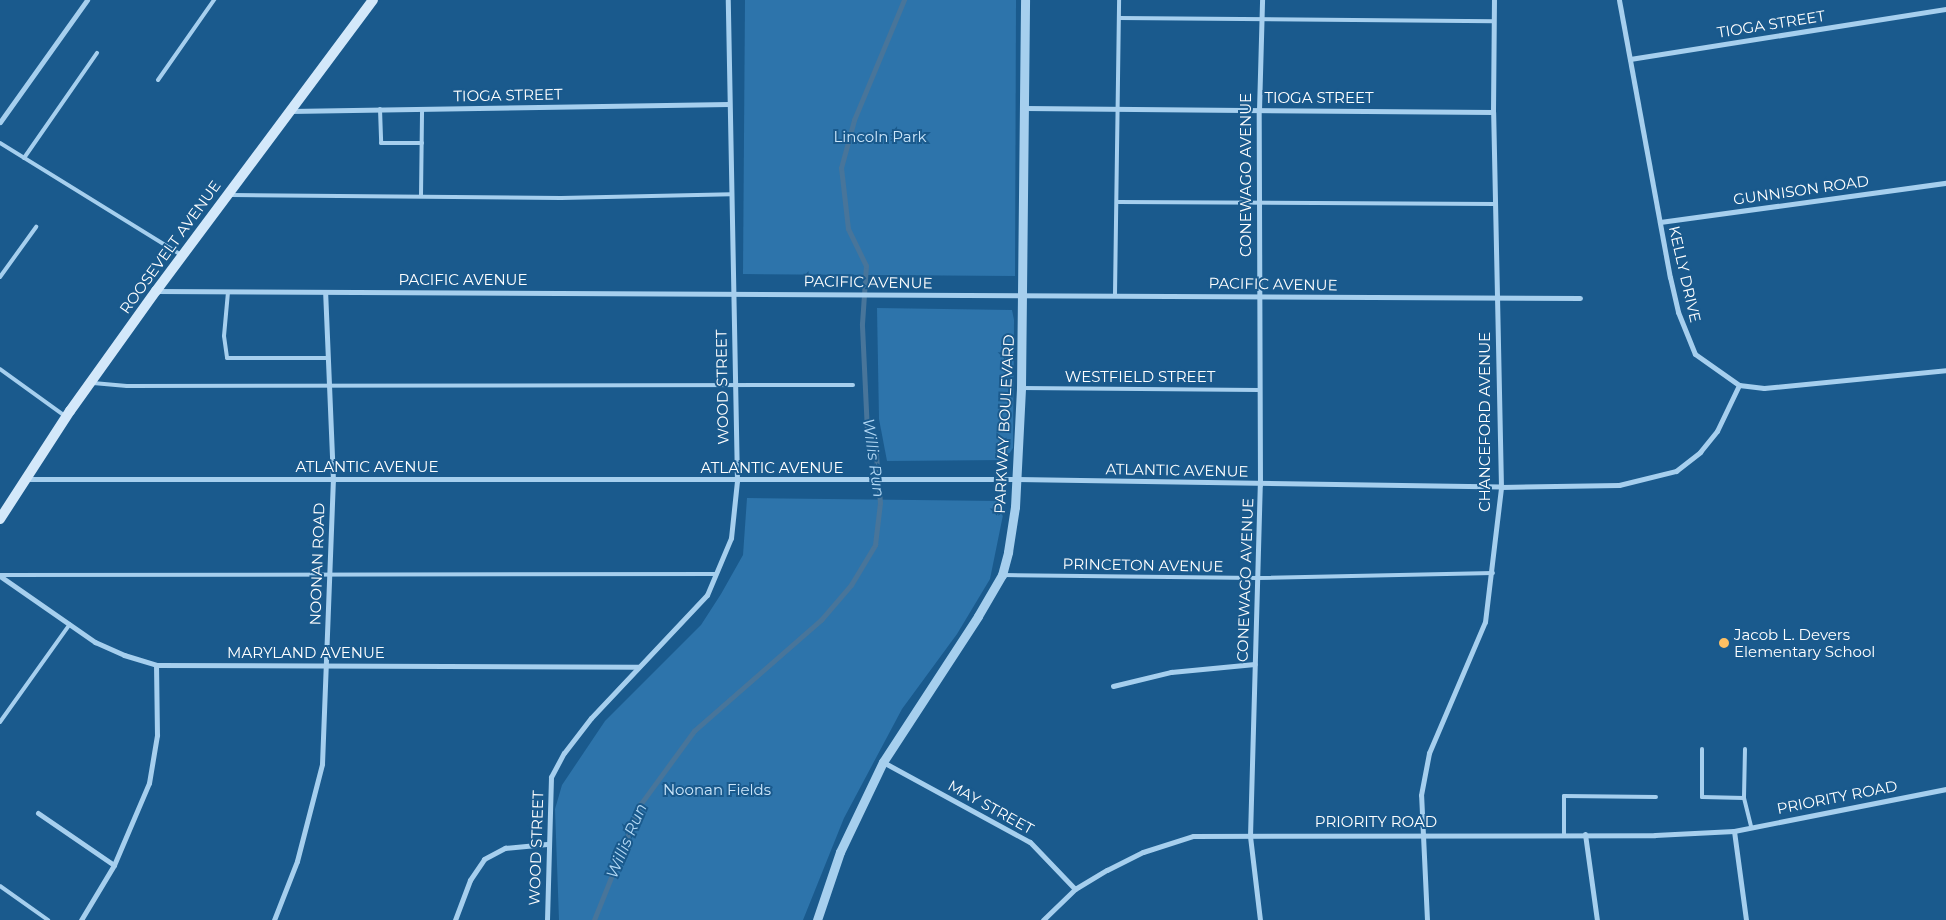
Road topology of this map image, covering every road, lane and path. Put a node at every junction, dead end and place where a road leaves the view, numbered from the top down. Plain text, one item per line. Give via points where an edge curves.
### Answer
1 (87, 0) edge
2 (214, 0) edge
3 (373, 0) edge
4 (728, 0) edge
5 (1025, 0) edge
6 (1119, 0) edge
7 (1262, 0) edge
8 (1494, 0) edge
9 (1619, 0) edge
10 (1946, 9) edge
11 (1119, 18) junction
12 (1262, 18) junction
13 (1494, 21) junction
14 (96, 53) dead end
15 (1630, 60) junction
16 (158, 80) dead end
17 (729, 104) junction
18 (1024, 108) junction
19 (380, 109) junction
20 (422, 109) junction
21 (1120, 109) junction
22 (1259, 110) junction
23 (287, 111) junction
24 (1492, 112) junction
25 (0, 122) edge
26 (0, 143) edge
27 (422, 143) junction
28 (24, 158) junction
29 (1946, 183) edge
30 (731, 194) junction
31 (226, 195) junction
32 (421, 196) junction
33 (1260, 201) junction
34 (1118, 202) junction
35 (1495, 204) junction
36 (1660, 222) junction
37 (36, 227) dead end
38 (183, 256) junction
39 (0, 276) edge
40 (156, 291) junction
41 (228, 292) junction
42 (325, 292) junction
43 (732, 292) junction
44 (1115, 294) junction
45 (1022, 296) junction
46 (1258, 296) junction
47 (1580, 298) dead end
48 (1497, 299) junction
49 (328, 358) junction
50 (0, 368) edge
51 (1946, 370) edge
52 (90, 383) junction
53 (328, 384) junction
54 (853, 385) dead end
55 (1739, 385) junction
56 (734, 386) junction
57 (1021, 388) junction
58 (1259, 390) junction
59 (67, 417) junction
60 (28, 479) junction
61 (1017, 479) junction
62 (333, 480) junction
63 (737, 481) junction
64 (1260, 485) junction
65 (1501, 487) junction
66 (0, 519) edge
67 (1493, 573) junction
68 (328, 574) junction
69 (718, 574) junction
70 (1002, 574) junction
71 (0, 575) edge
72 (1257, 578) junction
73 (70, 624) junction
74 (1255, 664) junction
75 (156, 665) junction
76 (326, 666) junction
77 (638, 667) junction
78 (1113, 686) dead end
79 (0, 722) edge
80 (1702, 749) dead end
81 (1745, 749) dead end
82 (883, 762) junction
83 (1946, 789) edge
84 (1656, 797) dead end
85 (1744, 798) junction
86 (38, 813) dead end
87 (1750, 827) junction
88 (1734, 831) junction
89 (1564, 834) junction
90 (1586, 834) junction
91 (1422, 835) junction
92 (1250, 836) junction
93 (546, 844) junction
94 (114, 865) junction
95 (0, 886) edge
96 (1075, 889) junction
97 (48, 920) edge
98 (81, 920) edge
99 (274, 920) edge
100 (455, 920) edge
101 (547, 920) edge
102 (817, 920) edge
103 (1043, 920) edge
104 (1260, 920) edge
105 (1427, 920) edge
106 (1597, 920) edge
107 (1746, 920) edge

1 - 25 street
2 - 16 lane
3 - 23 main road, ROOSEVELT AVENUE
4 - 17 street, WOOD STREET
5 - 18 street, PARKWAY BOULEVARD
6 - 11 lane
7 - 12 street, CONEWAGO AVENUE
8 - 13 street, CHANCEFORD AVENUE
9 - 15 street, KELLY DRIVE
10 - 15 street, TIOGA STREET
11 - 12 lane
11 - 21 lane
12 - 13 lane
12 - 22 street, CONEWAGO AVENUE
13 - 24 street, CHANCEFORD AVENUE
14 - 28 lane
15 - 36 street, KELLY DRIVE
17 - 20 street, TIOGA STREET
17 - 30 street, WOOD STREET
18 - 21 street, TIOGA STREET
18 - 45 street, PARKWAY BOULEVARD
19 - 20 street, TIOGA STREET
19 - 23 street, TIOGA STREET
19 - 27 lane via 381,143
20 - 27 lane
21 - 22 street, TIOGA STREET
21 - 34 lane
22 - 24 street, TIOGA STREET
22 - 33 street, CONEWAGO AVENUE
23 - 31 main road, ROOSEVELT AVENUE
24 - 35 street, CHANCEFORD AVENUE
26 - 28 lane
27 - 32 lane
28 - 38 lane
29 - 36 street, GUNNISON ROAD
30 - 32 lane via 561,198
30 - 43 street, WOOD STREET
31 - 32 lane
31 - 38 main road, ROOSEVELT AVENUE
33 - 34 lane
33 - 35 lane
33 - 46 street, CONEWAGO AVENUE
34 - 44 lane
35 - 48 street, CHANCEFORD AVENUE
36 - 55 street, KELLY DRIVE via 1678,312 1695,354
37 - 39 lane
38 - 40 main road, ROOSEVELT AVENUE
40 - 41 street, PACIFIC AVENUE
40 - 52 main road, ROOSEVELT AVENUE
41 - 42 street, PACIFIC AVENUE
41 - 49 lane via 224,336 227,358
42 - 43 street, PACIFIC AVENUE
42 - 49 street, NOONAN ROAD
43 - 45 street, PACIFIC AVENUE
43 - 56 street, WOOD STREET
44 - 45 street, PACIFIC AVENUE
44 - 46 street, PACIFIC AVENUE
45 - 57 street, PARKWAY BOULEVARD
46 - 48 street, PACIFIC AVENUE
46 - 58 street, CONEWAGO AVENUE
47 - 48 street, PACIFIC AVENUE
48 - 65 street, CHANCEFORD AVENUE
49 - 53 street, NOONAN ROAD
50 - 59 lane
51 - 55 street, KELLY DRIVE via 1764,388
52 - 53 lane via 127,386
52 - 59 main road, ROOSEVELT AVENUE
53 - 56 lane
53 - 62 street, NOONAN ROAD
54 - 56 lane
55 - 65 street, ATLANTIC AVENUE via 1717,431 1700,452 1676,471 1619,485
56 - 63 street, WOOD STREET
57 - 58 lane, WESTFIELD STREET
57 - 61 street, PARKWAY BOULEVARD
58 - 64 street, CONEWAGO AVENUE
59 - 60 main road, ROOSEVELT AVENUE
60 - 62 street, ATLANTIC AVENUE
60 - 66 main road, ROOSEVELT AVENUE
61 - 63 street, ATLANTIC AVENUE
61 - 64 street, ATLANTIC AVENUE
61 - 70 street, PARKWAY BOULEVARD via 1012,531
62 - 63 street, ATLANTIC AVENUE
62 - 68 street, NOONAN ROAD
63 - 69 street, WOOD STREET via 731,538
64 - 65 street, ATLANTIC AVENUE
64 - 72 street, CONEWAGO AVENUE
65 - 67 street, CHANCEFORD AVENUE
67 - 72 lane, PRINCETON AVENUE
67 - 91 street, CHANCEFORD AVENUE via 1486,622 1429,753 1421,795
68 - 69 lane
68 - 71 lane
68 - 76 street, NOONAN ROAD
69 - 77 street, WOOD STREET via 707,595
70 - 72 lane, PRINCETON AVENUE
70 - 82 street, PARKWAY BOULEVARD
71 - 73 street, MARYLAND AVENUE
72 - 74 street, CONEWAGO AVENUE
73 - 75 street, MARYLAND AVENUE via 109,649
73 - 79 lane
74 - 78 street via 1171,672
74 - 92 street, CONEWAGO AVENUE
75 - 76 street, MARYLAND AVENUE
75 - 94 street via 156,735 149,783
76 - 77 street, MARYLAND AVENUE
76 - 99 street, NOONAN ROAD via 322,764 296,861
77 - 93 street, WOOD STREET via 591,718 564,753 551,777
80 - 85 lane via 1702,797
81 - 85 lane
82 - 96 street, MAY STREET via 1030,842
82 - 102 street, PARKWAY BOULEVARD via 840,852
83 - 87 street, PRIORITY ROAD
84 - 89 lane via 1564,796
85 - 87 lane
86 - 94 street
87 - 88 street, PRIORITY ROAD
88 - 90 street, PRIORITY ROAD
88 - 107 street
89 - 90 street, PRIORITY ROAD
89 - 91 street, PRIORITY ROAD
90 - 106 street
91 - 92 street, PRIORITY ROAD
91 - 105 street, CHANCEFORD AVENUE
92 - 96 street, PRIORITY ROAD via 1193,836 1142,852
92 - 104 street, CONEWAGO AVENUE
93 - 100 street via 505,848 484,859 470,880
93 - 101 street, WOOD STREET
94 - 98 street
95 - 97 lane
96 - 103 street, PRIORITY ROAD

